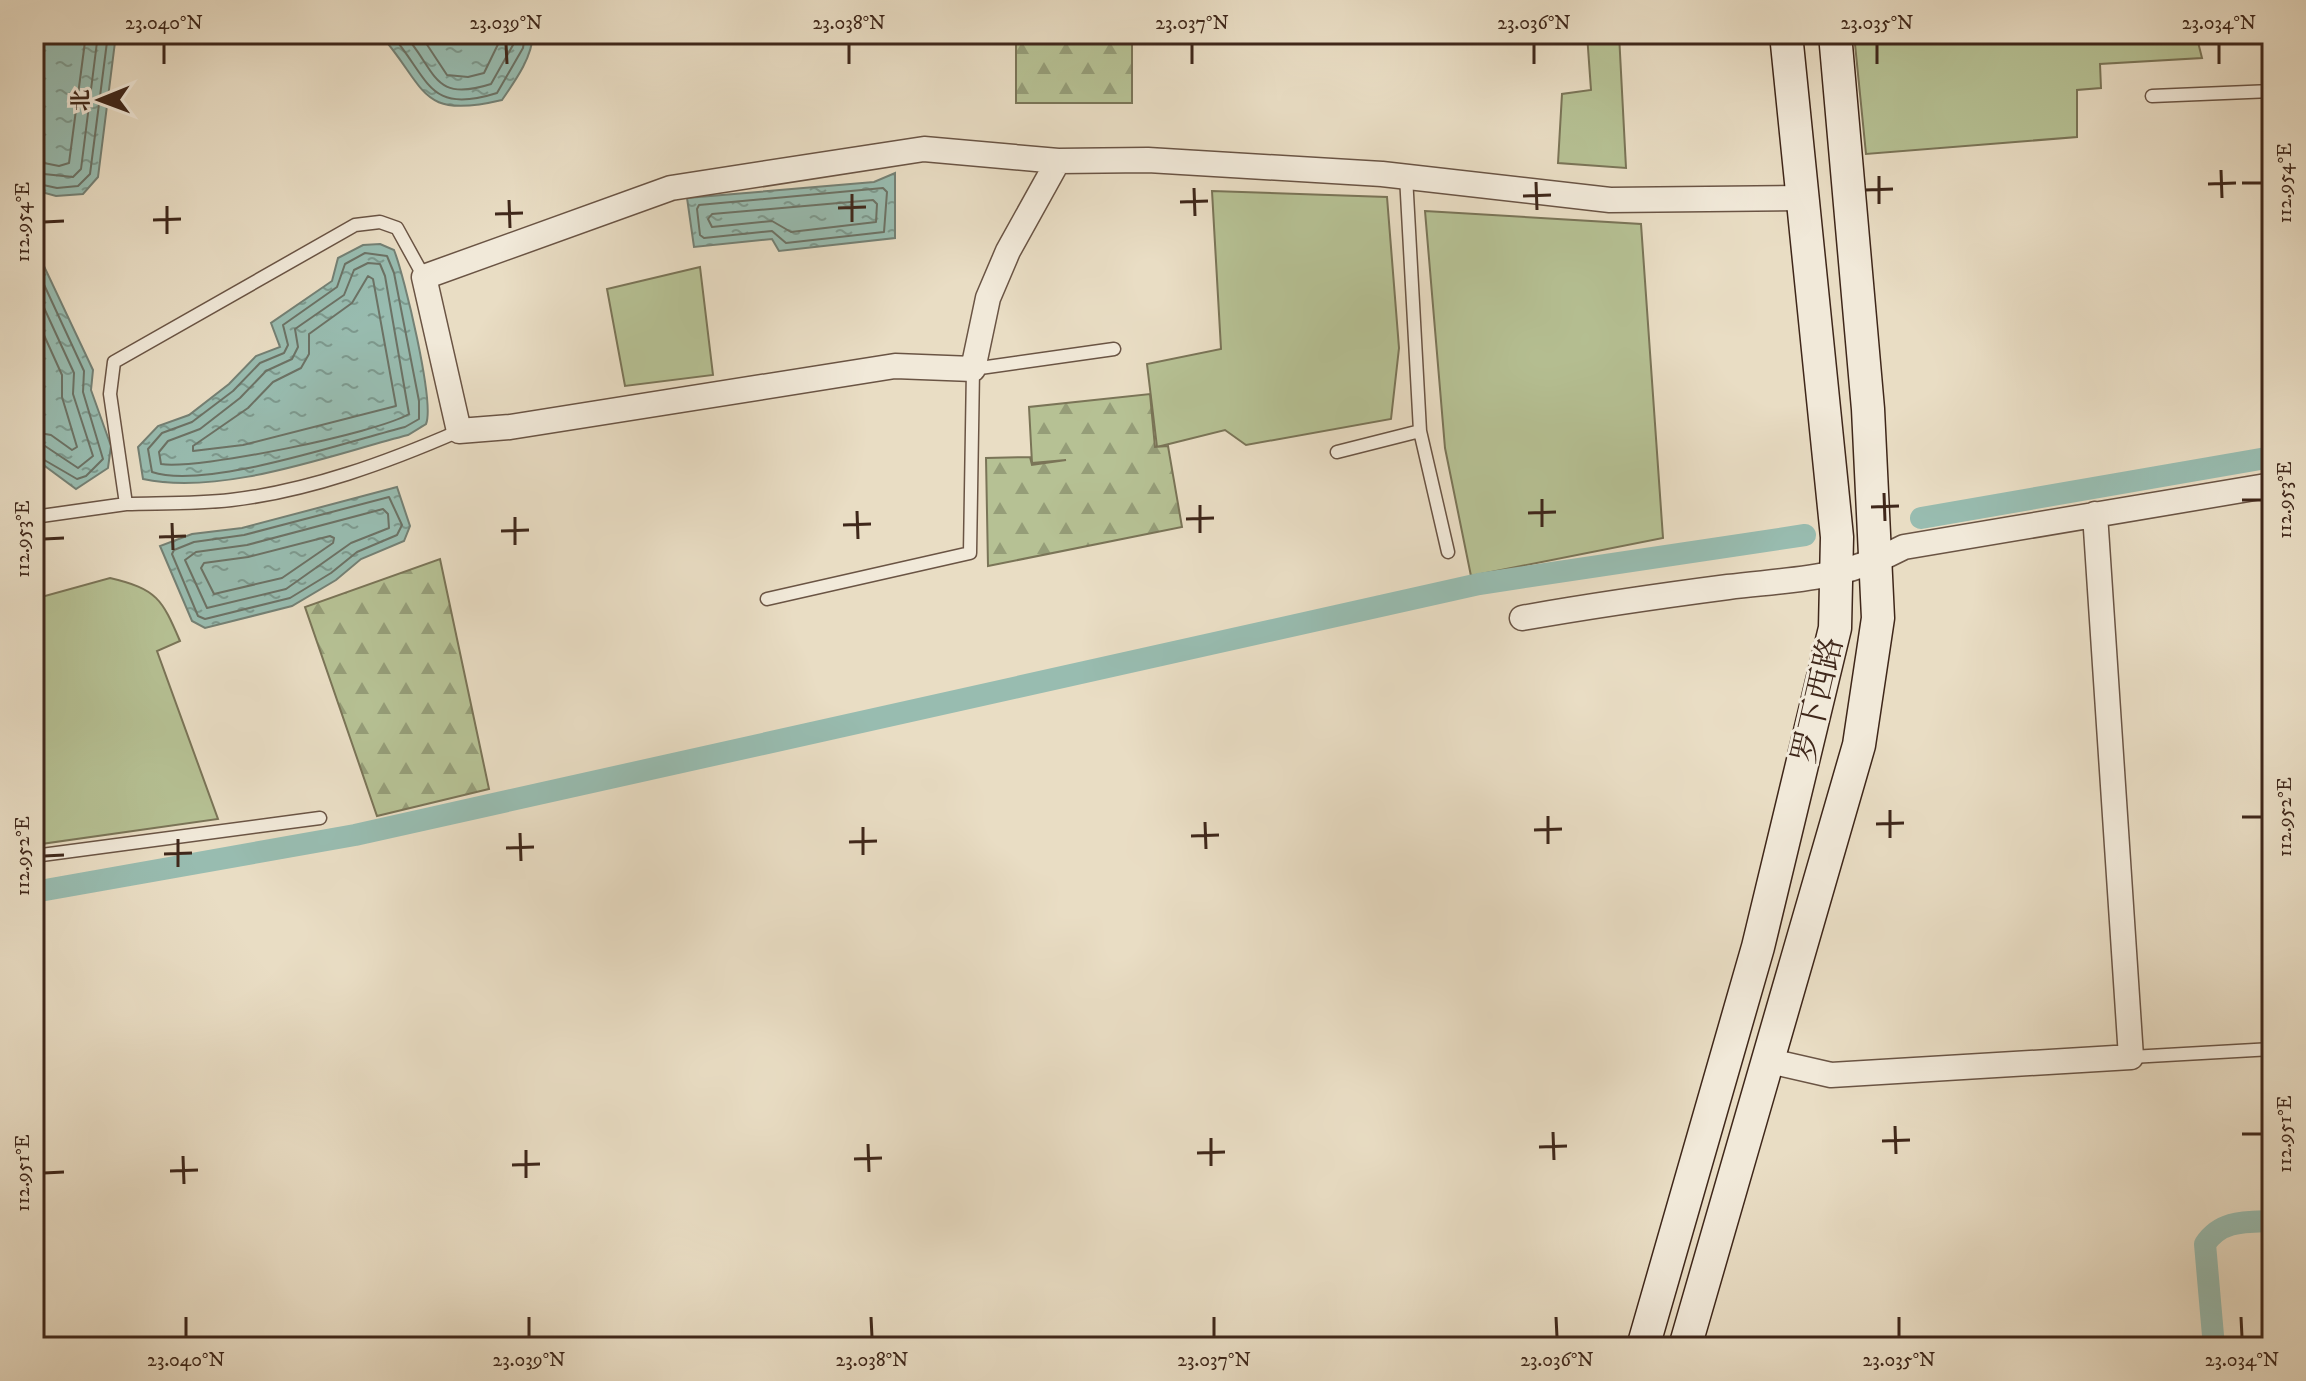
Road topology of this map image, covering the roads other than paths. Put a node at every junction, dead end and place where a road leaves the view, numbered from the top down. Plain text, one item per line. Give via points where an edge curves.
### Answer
1 (1786, 34) edge
2 (1835, 34) edge
3 (2272, 91) edge
4 (2152, 96) dead end
5 (1058, 161) junction
6 (1406, 176) junction
7 (1803, 198) junction
8 (424, 277) junction
9 (1114, 349) dead end
10 (973, 369) junction
11 (459, 431) junction
12 (1420, 431) junction
13 (1337, 452) dead end
14 (2272, 485) edge
15 (126, 504) junction
16 (2095, 514) junction
17 (34, 517) edge
18 (1448, 552) dead end
19 (1876, 562) junction
20 (1837, 575) junction
21 (767, 599) dead end
22 (1522, 618) dead end
23 (320, 818) dead end
24 (34, 856) edge
25 (2272, 1049) edge
26 (2131, 1057) junction
27 (1770, 1061) junction
28 (1643, 1347) edge
29 (1685, 1347) edge

1 - 7 main road, 罗下西路
2 - 19 main road, 罗下西路
3 - 4 lane
5 - 6 street via 1148,160
5 - 8 street via 924,149 671,188
5 - 10 street via 988,298
6 - 7 street via 1610,200
6 - 12 lane
7 - 20 main road, 罗下西路
8 - 11 street
8 - 15 lane via 397,228 380,222 355,225 114,362 110,394
9 - 10 lane
10 - 11 street via 895,366
10 - 21 lane via 970,553
11 - 15 lane via 400,456 292,488 231,500
12 - 13 lane
12 - 18 lane
14 - 16 street
15 - 17 lane
16 - 19 street via 1904,547
16 - 26 street
19 - 20 street
19 - 27 main road, 罗下西路 via 1878,618 1859,745
20 - 22 street
20 - 28 main road, 罗下西路 via 1835,628 1758,947
23 - 24 lane
25 - 26 lane
26 - 27 street via 1831,1075
27 - 29 main road, 罗下西路

